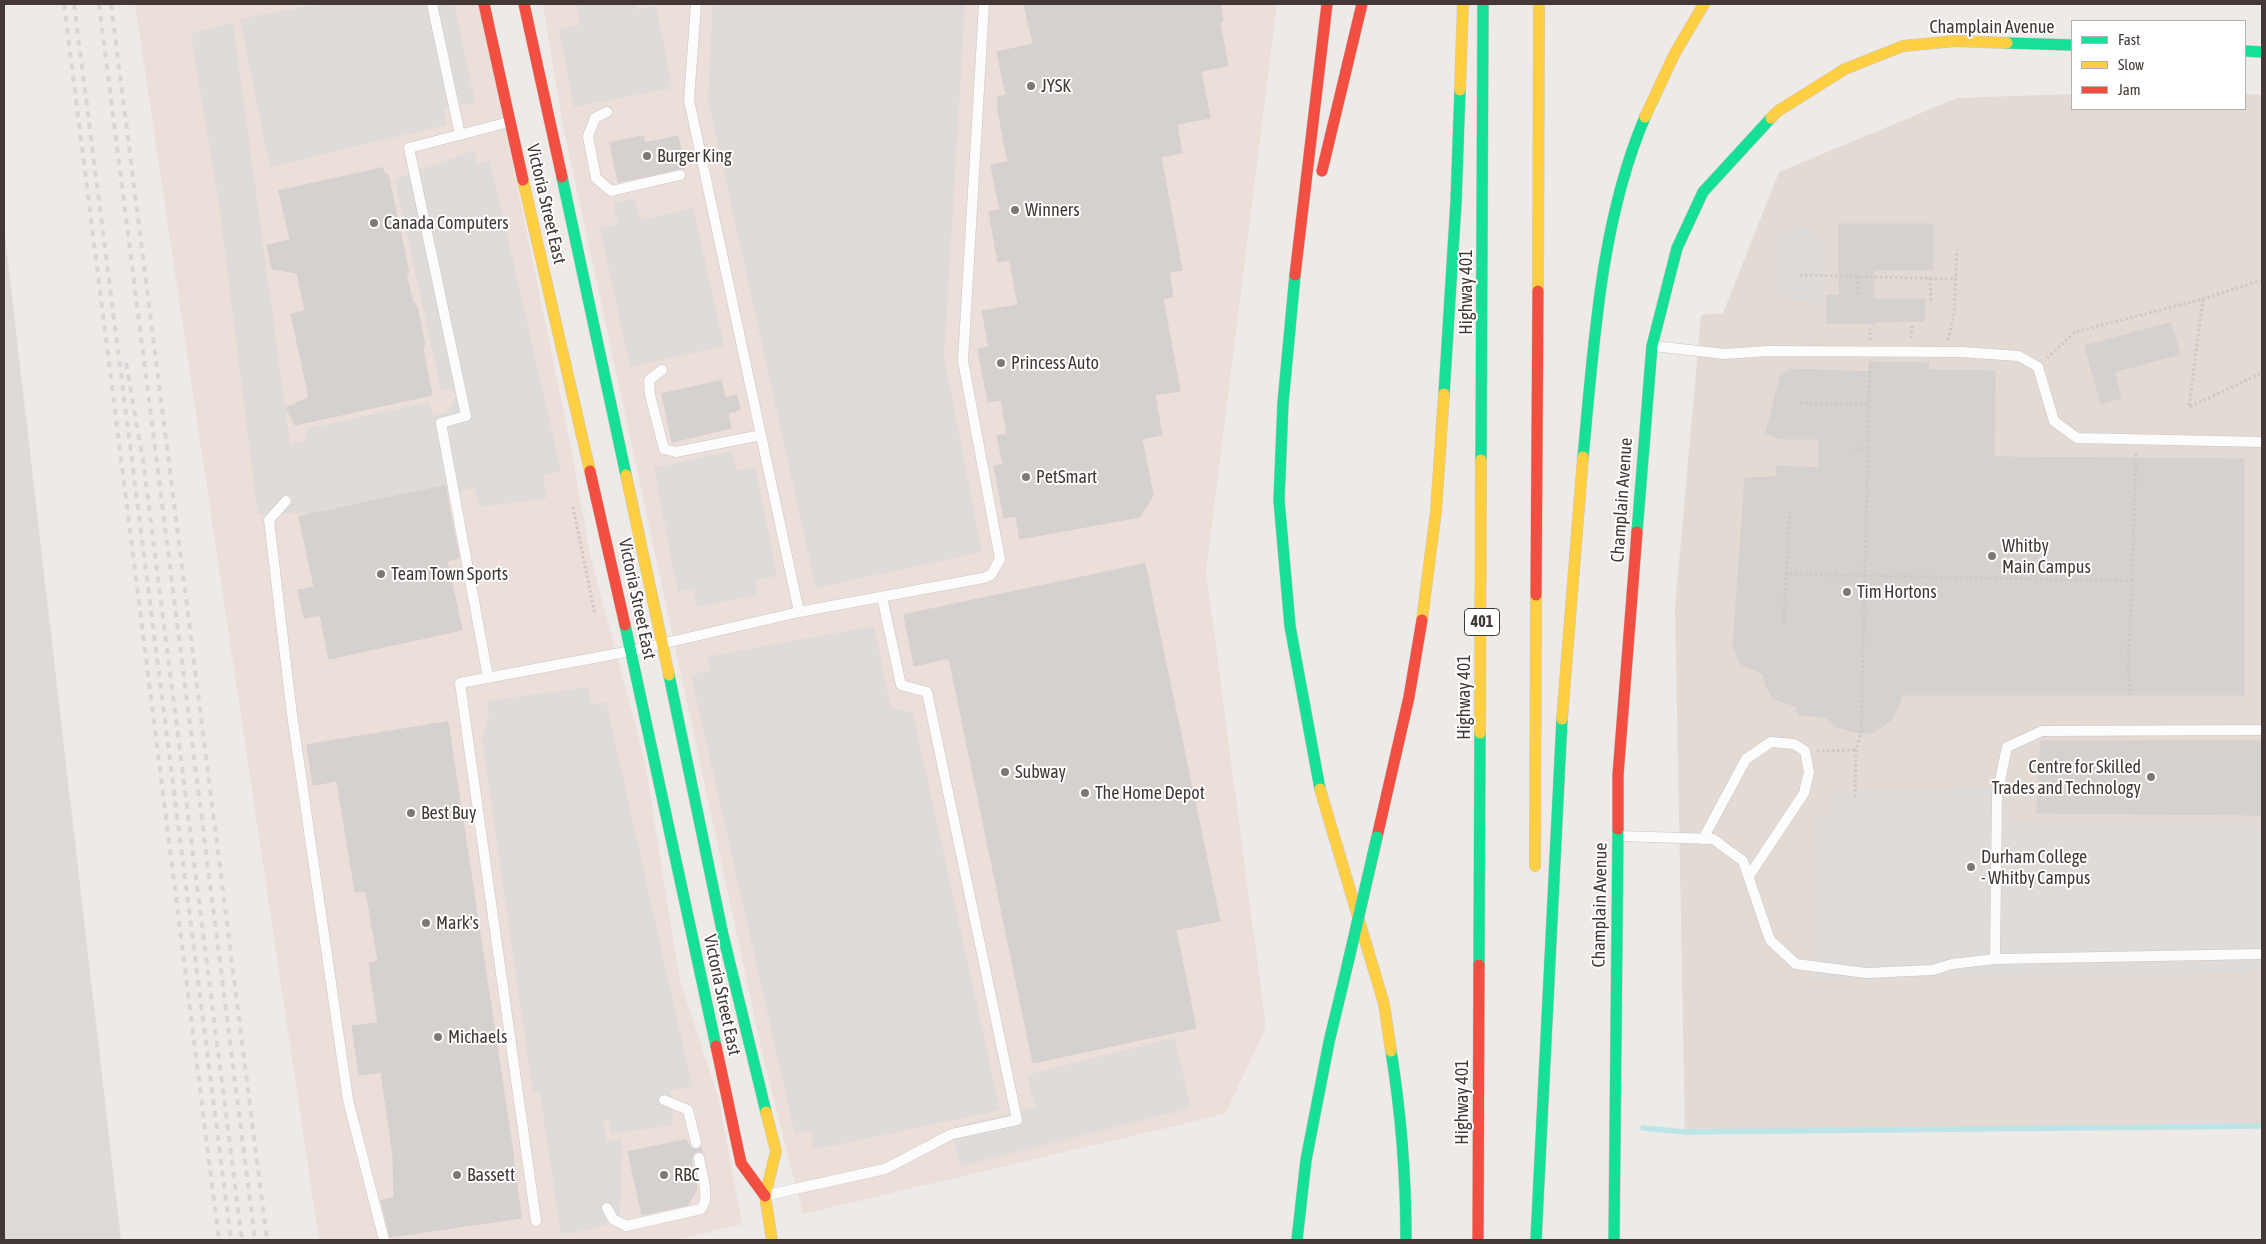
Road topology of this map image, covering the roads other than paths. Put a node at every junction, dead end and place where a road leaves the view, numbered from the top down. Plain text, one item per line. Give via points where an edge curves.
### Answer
1 (432, 4) edge
2 (484, 4) edge
3 (524, 4) edge
4 (696, 4) edge
5 (984, 4) edge
6 (1327, 4) edge
7 (1362, 4) edge
8 (1463, 4) edge
9 (1483, 4) edge
10 (1539, 4) edge
11 (1704, 4) edge
12 (2071, 45) edge
13 (2246, 51) edge
14 (2262, 52) edge
15 (607, 112) dead end
16 (509, 122) junction
17 (460, 135) junction
18 (680, 175) dead end
19 (1292, 296) junction
20 (1652, 346) junction
21 (662, 370) dead end
22 (761, 435) junction
23 (2262, 442) edge
24 (286, 502) dead end
25 (882, 596) junction
26 (800, 612) junction
27 (661, 644) junction
28 (631, 651) junction
29 (488, 677) junction
30 (2262, 730) edge
31 (1618, 836) junction
32 (1702, 839) junction
33 (1749, 876) junction
34 (1535, 882) dead end
35 (2262, 954) edge
36 (1994, 959) junction
37 (1535, 1021) dead end
38 (664, 1100) dead end
39 (696, 1143) dead end
40 (699, 1158) dead end
41 (765, 1196) junction
42 (608, 1208) dead end
43 (536, 1221) dead end
44 (384, 1240) edge
45 (772, 1240) edge
46 (1297, 1240) edge
47 (1406, 1240) edge
48 (1478, 1240) edge
49 (1535, 1240) edge
50 (1614, 1240) edge

1 - 17 lane
2 - 16 main road, Victoria Street East
3 - 27 main road, Victoria Street East
4 - 22 lane via 689,100
5 - 25 lane via 963,361 1000,559 991,575 983,578
6 - 19 main road
7 - 19 main road
8 - 46 main road, bridge via 1456,202 1436,511 1415,661 1329,1042 1306,1160
9 - 48 main road, Highway 401 / 401
10 - 34 main road
11 - 49 main road via 1656,89 1635,142 1618,201 1601,295 1573,546 1554,837
12 - 20 main road, Champlain Avenue via 1955,41 1903,46 1845,70 1778,110 1703,192 1677,248
13 - 14 main road
15 - 18 lane via 595,118 588,136 596,178 610,191
16 - 17 lane
16 - 28 main road, Victoria Street East
17 - 29 lane via 409,148 466,416 441,423
19 - 47 main road via 1279,500 1290,626 1316,779 1384,1004 1398,1095 1406,1194
20 - 23 lane via 1725,354 1767,351 1944,352 2019,356 2038,367 2054,421 2077,438
20 - 31 main road, Champlain Avenue via 1618,775
21 - 22 lane via 649,380 664,448 676,452
22 - 26 lane
24 - 44 lane via 269,520 290,707 348,1100
25 - 26 lane
25 - 41 lane via 901,685 927,692 1017,1120 952,1134 885,1169
26 - 27 lane
27 - 28 lane
27 - 41 main road, Victoria Street East via 723,935 776,1151
28 - 29 lane
28 - 41 main road, Victoria Street East via 741,1163
29 - 43 lane via 460,683
30 - 36 lane via 2042,731 2007,747 1997,795
31 - 32 lane
31 - 50 main road, Champlain Avenue
32 - 33 lane via 1713,839 1743,861
32 - 33 lane via 1746,760 1771,742 1794,744 1805,751 1809,772 1804,793
33 - 36 lane via 1770,940 1796,964 1866,973 1934,970 1952,964
35 - 36 lane
37 - 49 main road
38 - 39 lane via 688,1110
40 - 42 lane via 706,1195 701,1209 626,1226 613,1219
41 - 45 main road, Victoria Street East

